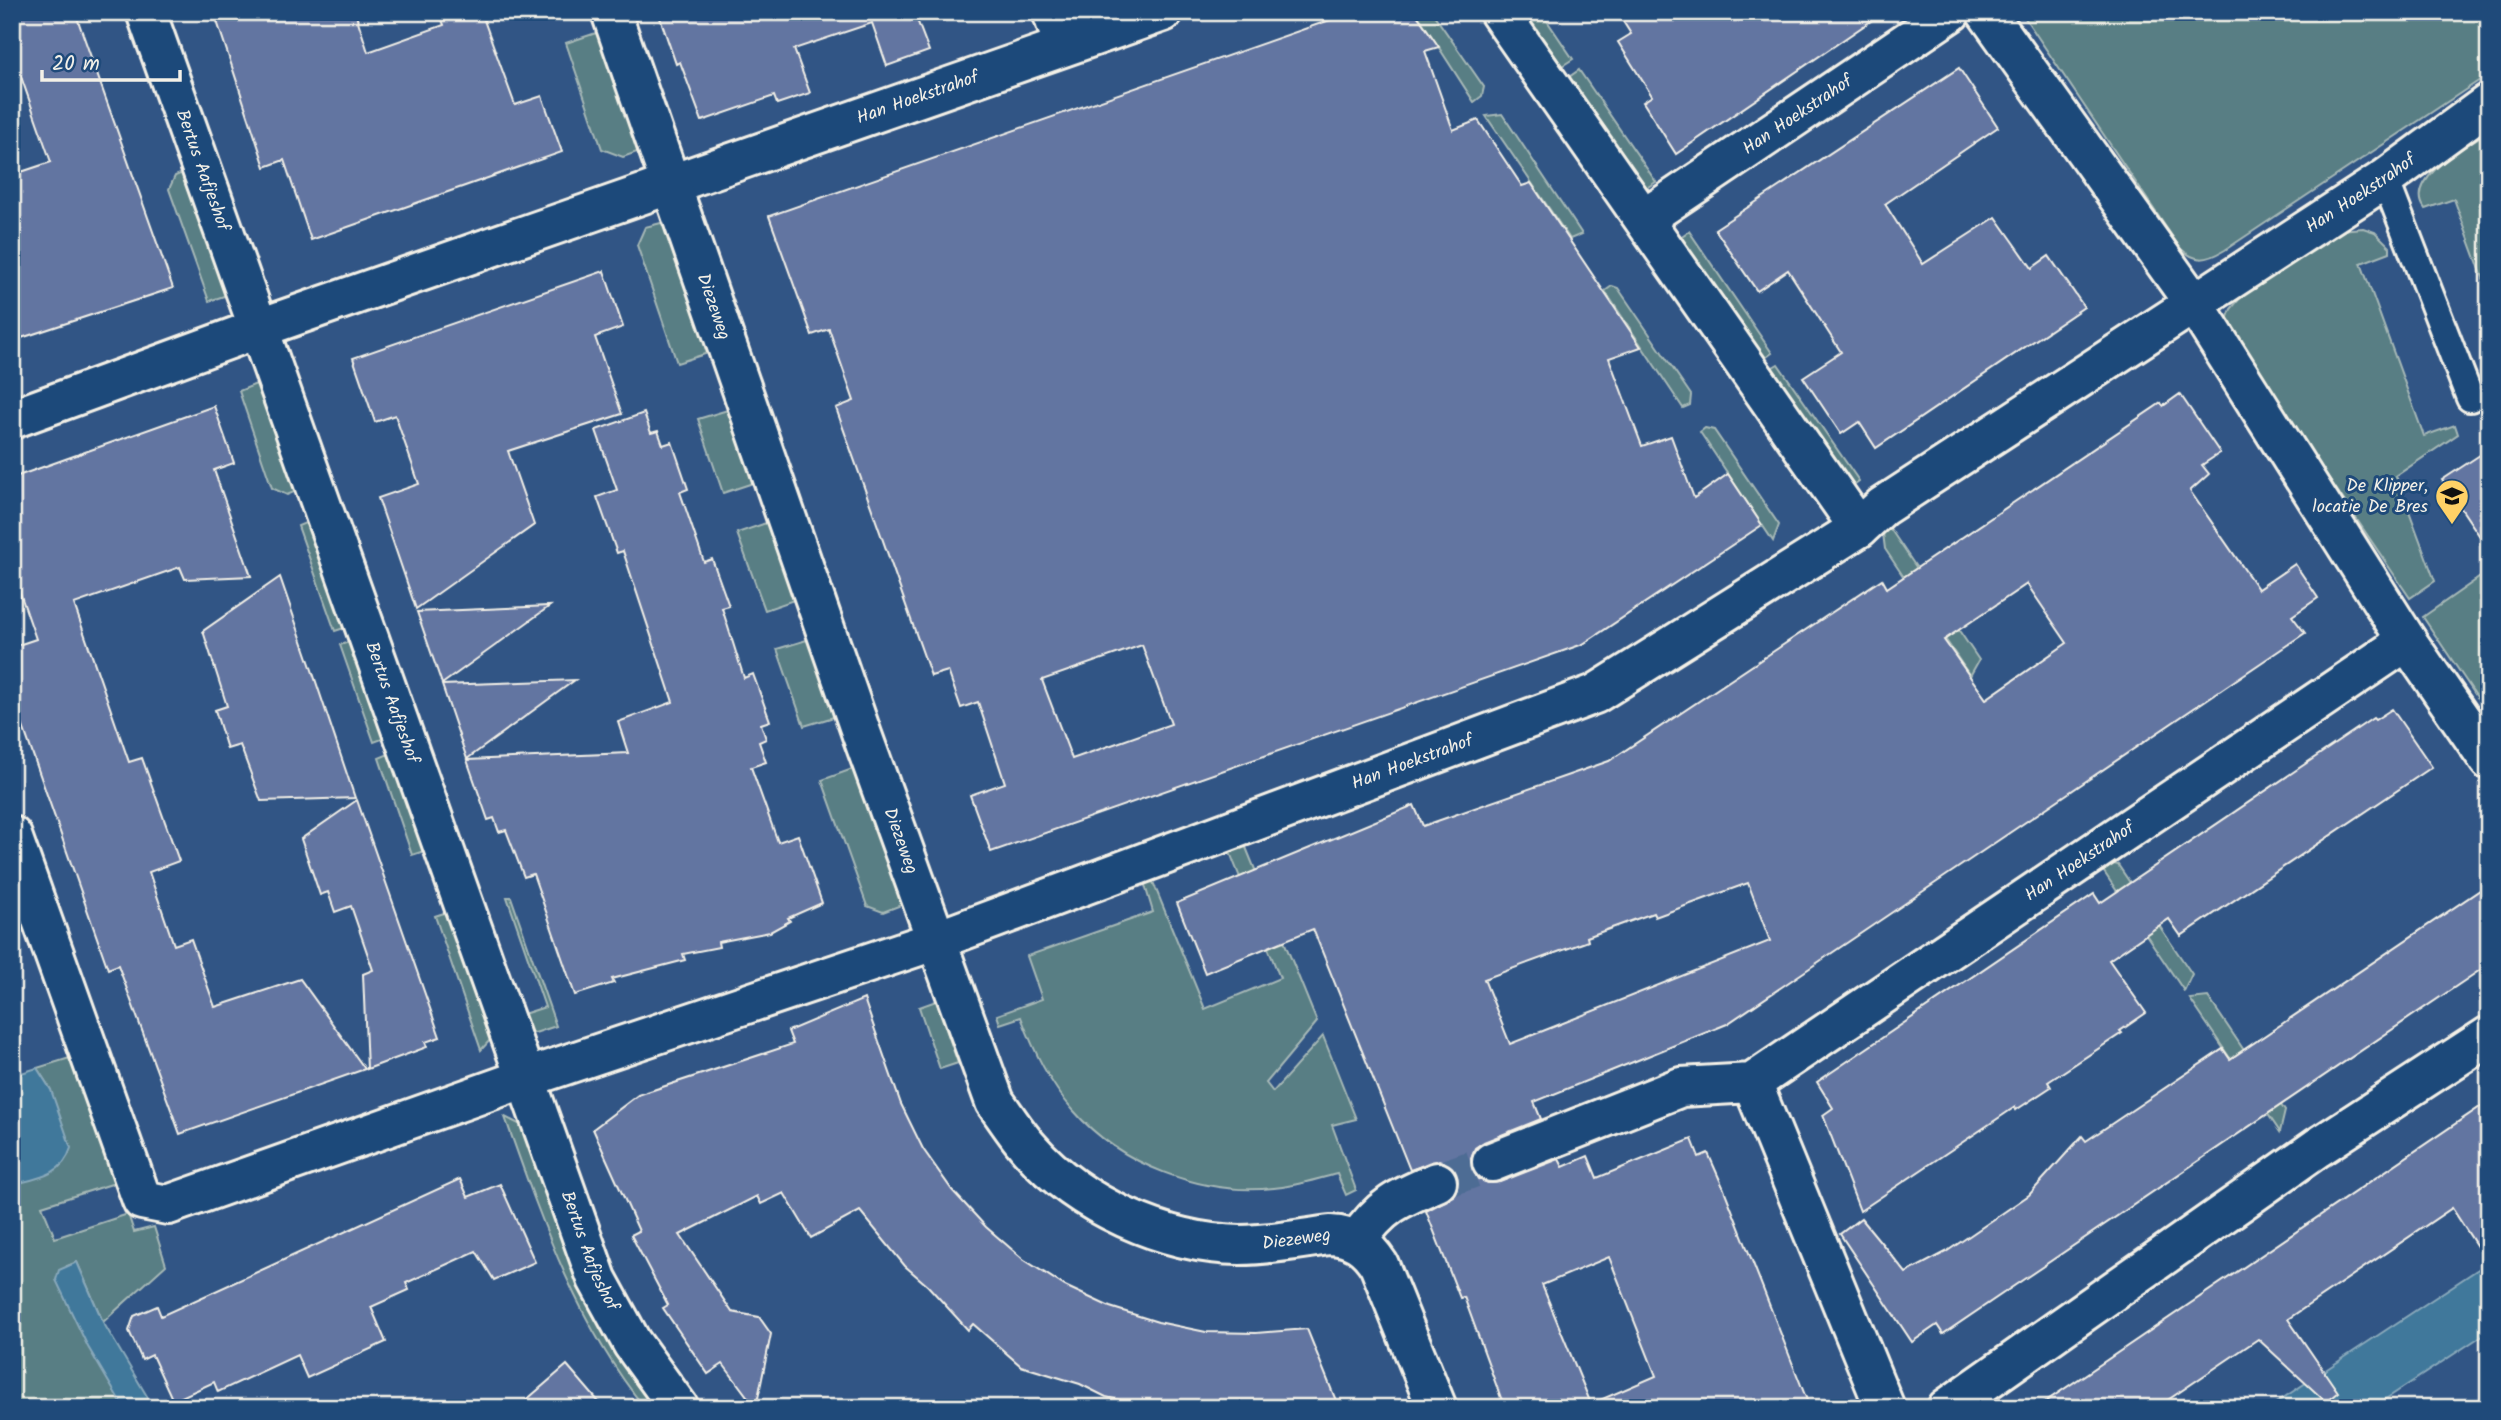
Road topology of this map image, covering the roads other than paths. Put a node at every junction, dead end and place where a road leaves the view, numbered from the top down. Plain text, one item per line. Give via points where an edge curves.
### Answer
1 (146, 12) edge
2 (611, 12) edge
3 (1163, 12) edge
4 (1499, 12) edge
5 (1951, 12) edge
6 (1986, 12) edge
7 (1058, 29) edge
8 (2489, 103) edge
9 (2385, 179) junction
10 (671, 185) junction
11 (1645, 218) junction
12 (2193, 302) junction
13 (257, 329) junction
14 (2470, 398) dead end
15 (12, 419) edge
16 (1859, 528) junction
17 (2407, 641) junction
18 (2489, 760) edge
19 (12, 836) edge
20 (937, 940) junction
21 (2489, 1036) edge
22 (523, 1079) junction
23 (1752, 1083) junction
24 (1492, 1162) tunnel mouth
25 (1437, 1182) tunnel mouth
26 (1357, 1241) junction
27 (679, 1408) edge
28 (1437, 1408) edge
29 (1885, 1408) edge
30 (1947, 1408) edge

1 - 13 street, Bertus Aafjeshof
2 - 10 street, Diezeweg
3 - 7 street, Han Hoekstrahof
4 - 11 street
5 - 11 street, Han Hoekstrahof
6 - 12 street
7 - 10 street, Han Hoekstrahof
8 - 9 street, Han Hoekstrahof
9 - 12 street, Han Hoekstrahof
9 - 14 lane
10 - 13 street
10 - 20 street, Diezeweg
11 - 16 street
12 - 16 street, Han Hoekstrahof via 1882,508
12 - 17 street
13 - 15 street
13 - 22 street, Bertus Aafjeshof
16 - 20 street, Han Hoekstrahof via 1595,694
17 - 18 street
17 - 23 street, Han Hoekstrahof
19 - 22 street via 142,1200 168,1205
20 - 22 street
20 - 26 street, Diezeweg via 995,1102 1029,1149 1071,1186 1130,1219 1201,1240 1248,1244 1345,1236
21 - 30 street via 2317,1148
22 - 27 street, Bertus Aafjeshof via 597,1279 632,1343
23 - 24 street via 1681,1087
23 - 29 street
25 - 26 street via 1394,1199
26 - 28 street, Diezeweg via 1379,1265

